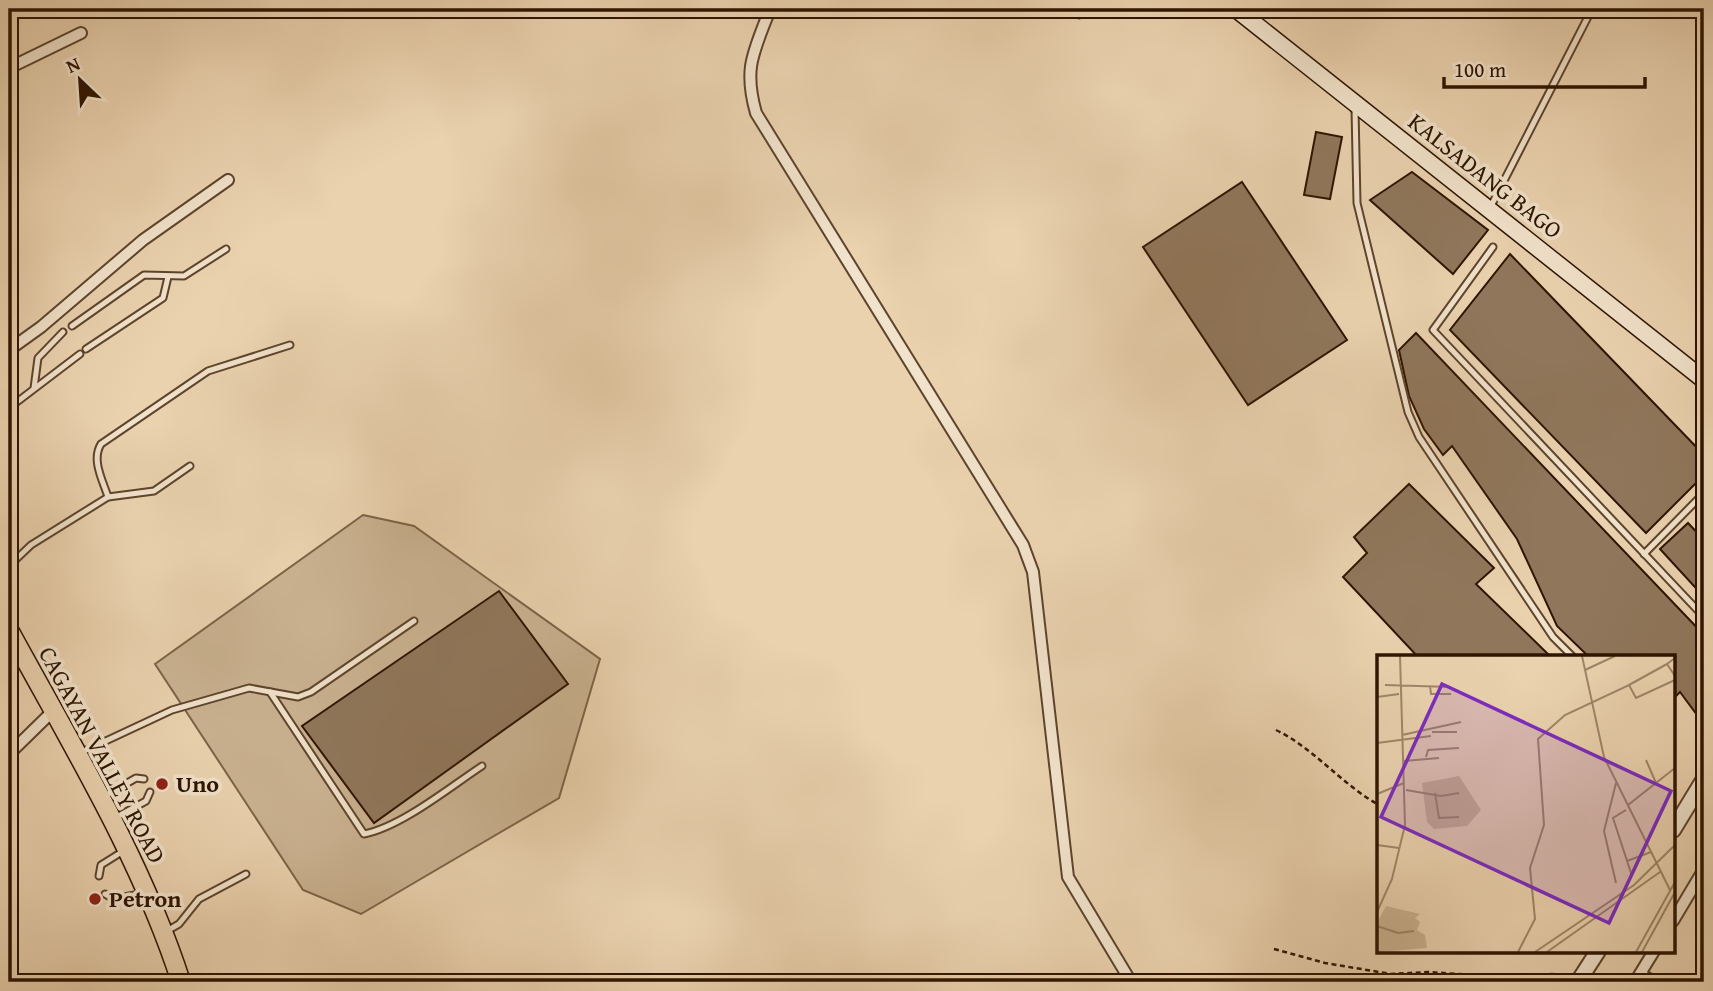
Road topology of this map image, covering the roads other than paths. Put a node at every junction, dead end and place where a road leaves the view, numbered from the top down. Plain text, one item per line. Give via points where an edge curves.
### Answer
1 (17, 9) edge
2 (770, 9) edge
3 (1097, 9) edge
4 (1236, 9) edge
5 (1592, 9) edge
6 (9, 12) edge
7 (1079, 15) dead end
8 (81, 33) dead end
9 (9, 68) edge
10 (1355, 102) junction
11 (228, 180) dead end
12 (1490, 208) junction
13 (1493, 247) dead end
14 (226, 249) dead end
15 (168, 277) junction
16 (72, 326) dead end
17 (63, 332) dead end
18 (290, 345) dead end
19 (86, 349) dead end
20 (9, 350) edge
21 (80, 354) dead end
22 (1704, 380) edge
23 (34, 388) junction
24 (9, 408) edge
25 (190, 466) dead end
26 (1704, 493) edge
27 (108, 497) junction
28 (1644, 554) junction
29 (9, 566) edge
30 (1704, 617) edge
31 (414, 621) dead end
32 (9, 630) edge
33 (1571, 655) edge
34 (270, 692) junction
35 (53, 711) junction
36 (9, 754) edge
37 (77, 754) junction
38 (482, 766) dead end
39 (144, 779) dead end
40 (1704, 779) edge
41 (150, 792) dead end
42 (100, 799) junction
43 (110, 820) junction
44 (1674, 828) edge
45 (125, 849) junction
46 (1704, 869) edge
47 (246, 874) dead end
48 (99, 876) dead end
49 (146, 892) junction
50 (105, 894) dead end
51 (1674, 918) edge
52 (163, 933) junction
53 (1597, 953) edge
54 (1653, 953) edge
55 (1642, 972) junction
56 (1579, 981) edge
57 (181, 982) edge
58 (1131, 982) edge
59 (1635, 982) edge
60 (1660, 982) edge

1 - 6 street
2 - 58 street via 749,63 748,86 755,113 1023,545 1033,572 1068,877
3 - 7 lane
4 - 10 main road, KALSADANG BAGO
5 - 12 lane
8 - 9 street
10 - 12 main road, KALSADANG BAGO
10 - 33 lane via 1357,202 1408,412 1419,437 1553,637
11 - 20 street via 143,240
12 - 22 main road, KALSADANG BAGO
13 - 28 lane via 1433,330
14 - 15 lane via 184,276
15 - 16 lane via 144,275
15 - 19 lane via 163,298
17 - 23 lane via 38,358
18 - 27 lane via 208,371 101,444 97,464
21 - 23 lane
23 - 24 lane
25 - 27 lane via 154,491
26 - 28 lane
27 - 29 lane via 31,545
28 - 30 lane
31 - 34 lane via 312,692 298,697
32 - 35 highway, CAGAYAN VALLEY ROAD
34 - 37 lane via 249,688 172,710
34 - 38 lane via 364,834 421,806
35 - 36 street
35 - 37 highway, CAGAYAN VALLEY ROAD
37 - 42 highway, CAGAYAN VALLEY ROAD
39 - 42 lane via 136,778
40 - 44 street
41 - 43 lane via 140,806
42 - 43 highway, CAGAYAN VALLEY ROAD
43 - 45 highway, CAGAYAN VALLEY ROAD
45 - 48 lane via 101,865
45 - 49 highway, CAGAYAN VALLEY ROAD
46 - 51 street
47 - 52 lane via 199,899 179,924
49 - 50 lane via 114,899
49 - 52 highway, CAGAYAN VALLEY ROAD
52 - 57 highway, CAGAYAN VALLEY ROAD
53 - 56 street
54 - 55 street
55 - 59 street
55 - 60 lane

